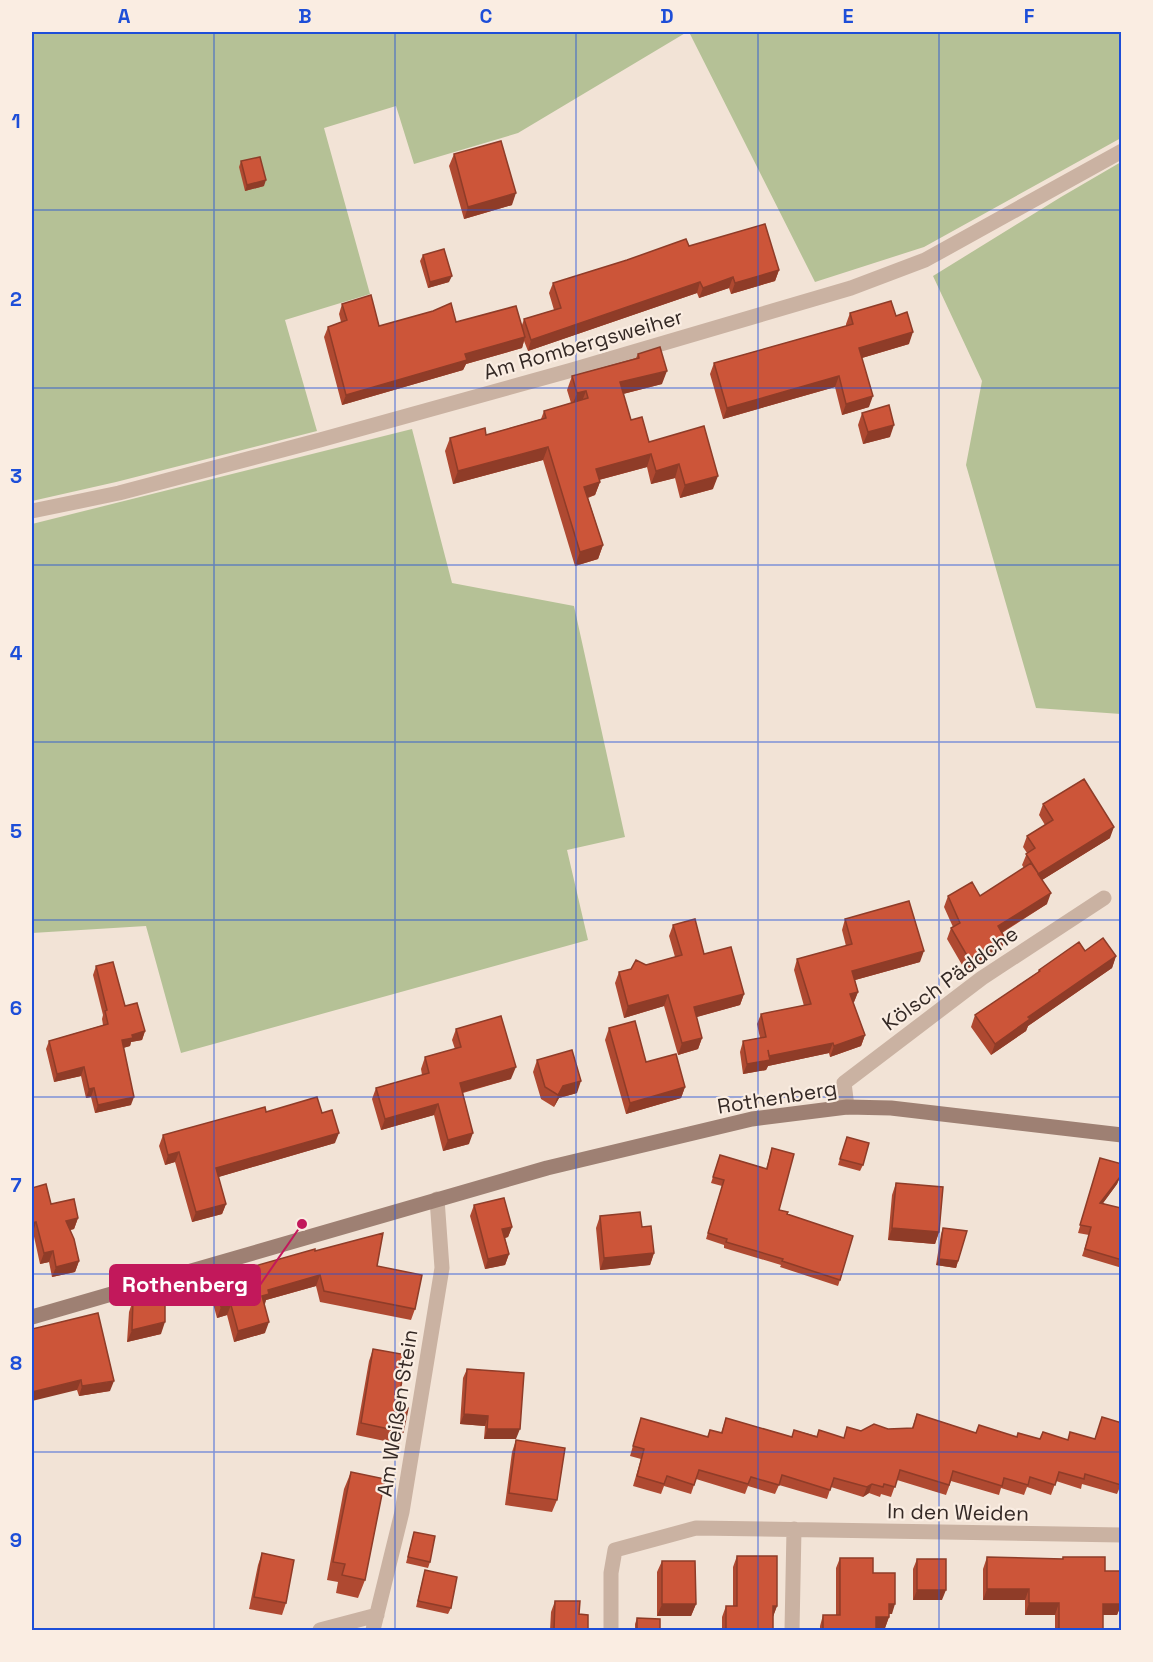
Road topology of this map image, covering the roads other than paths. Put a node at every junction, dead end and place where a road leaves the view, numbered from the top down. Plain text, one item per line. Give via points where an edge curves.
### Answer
1 (1122, 152) edge
2 (32, 511) edge
3 (1104, 898) dead end
4 (847, 1107) junction
5 (1122, 1135) edge
6 (437, 1199) junction
7 (32, 1317) edge
8 (794, 1529) junction
9 (1122, 1535) edge
10 (377, 1615) junction
11 (320, 1630) edge
12 (374, 1630) edge
13 (611, 1630) edge
14 (792, 1630) edge

1 - 2 street, Am Rombergsweiher via 925,260 851,288 320,440 119,493
3 - 4 street, Kölsch Päddche via 982,978 844,1083
4 - 5 street, Rothenberg via 891,1108
4 - 6 street, Rothenberg via 752,1119
6 - 7 street, Rothenberg
6 - 10 street, Am Weißen Stein via 442,1268 402,1512
8 - 9 street, In den Weiden
8 - 13 street, In den Weiden via 696,1528 615,1550
8 - 14 street
10 - 11 street
10 - 12 street, Am Weißen Stein

